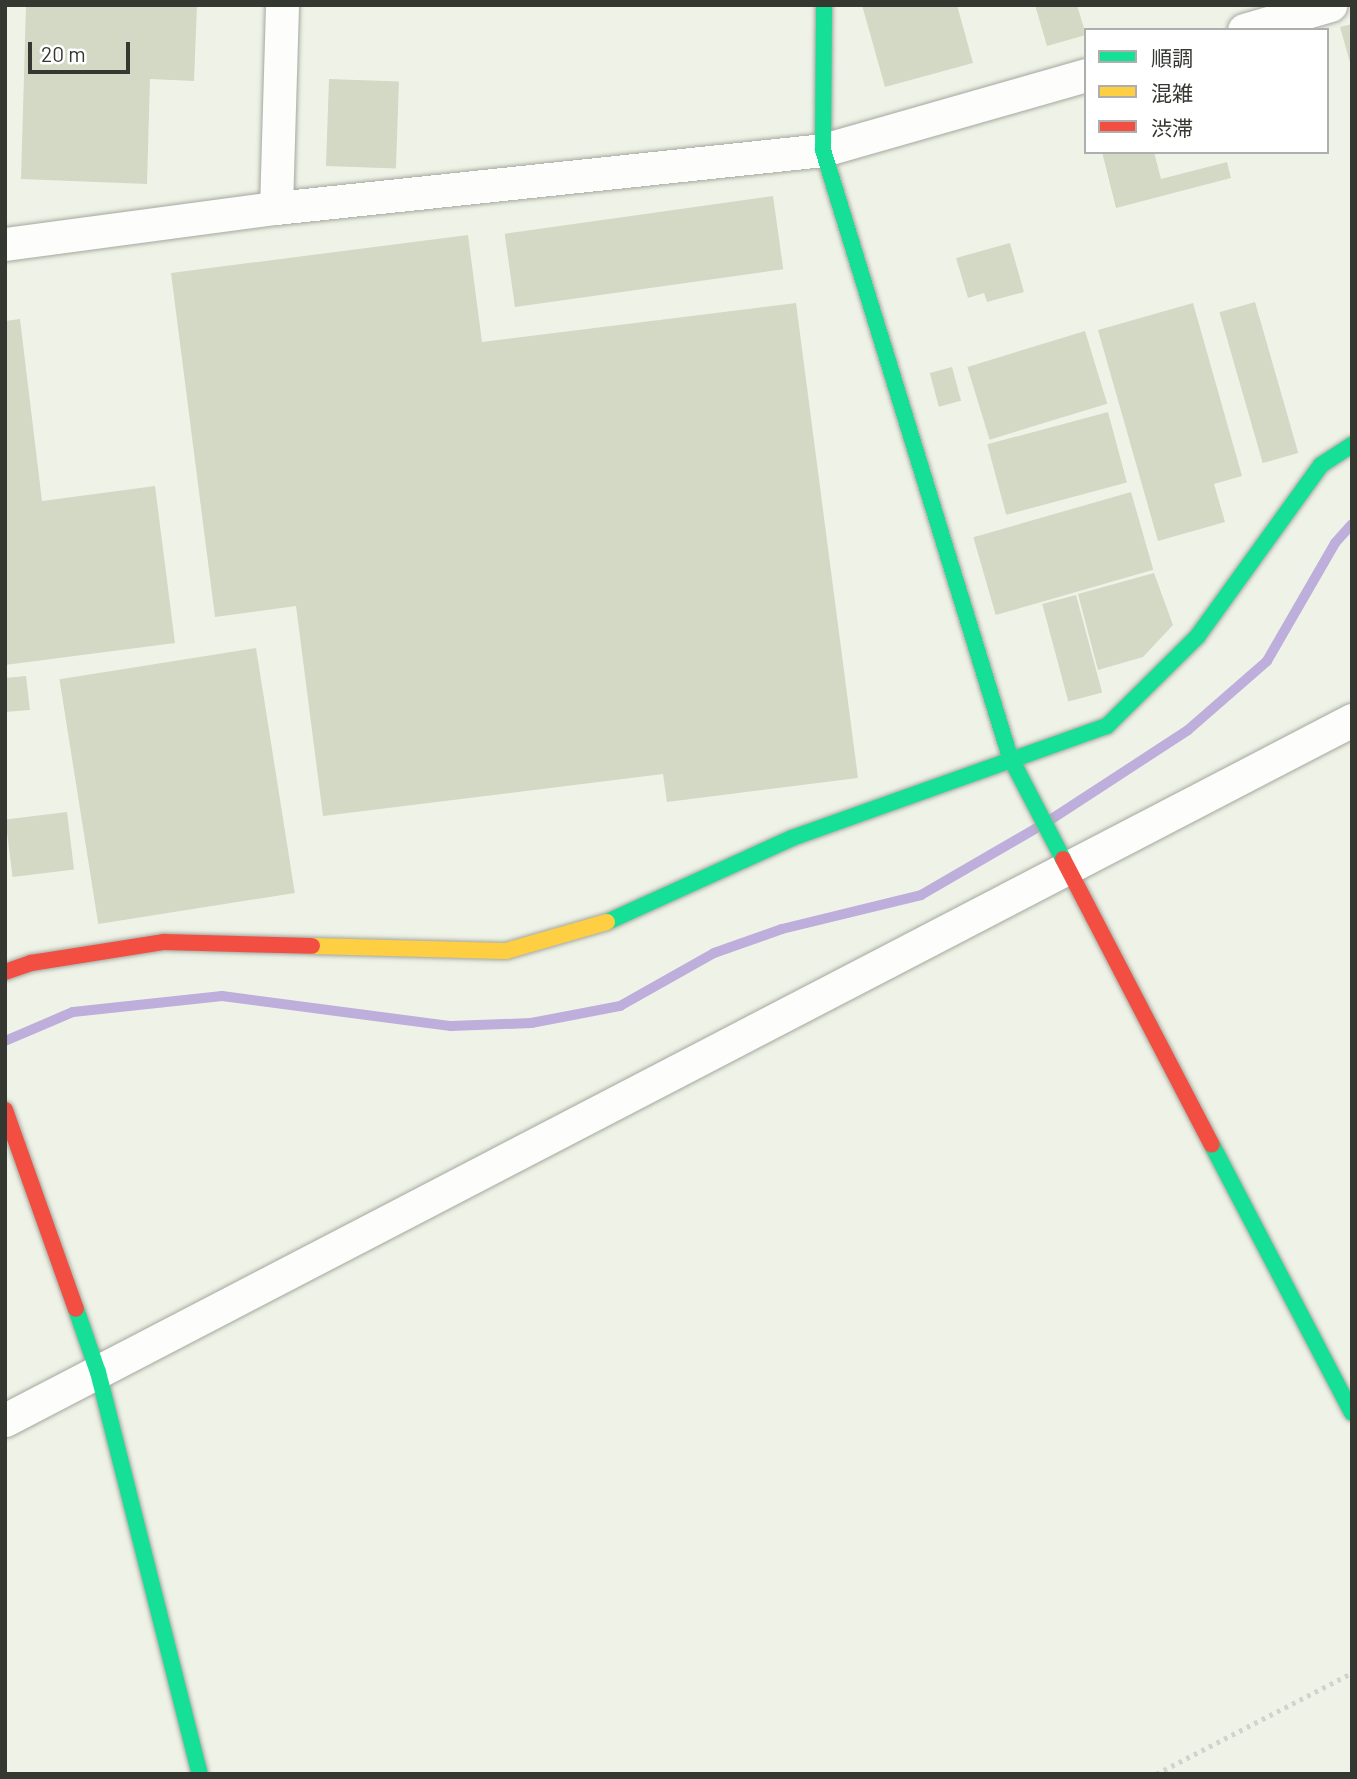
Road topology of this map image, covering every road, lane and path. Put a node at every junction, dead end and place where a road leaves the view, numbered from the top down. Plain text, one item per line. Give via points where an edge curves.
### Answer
1 (282, 5) edge
2 (824, 5) edge
3 (1330, 5) edge
4 (1251, 28) edge
5 (1084, 76) edge
6 (823, 150) junction
7 (276, 208) junction
8 (5, 244) edge
9 (1352, 445) edge
10 (1352, 719) edge
11 (1010, 757) junction
12 (1070, 864) junction
13 (5, 972) edge
14 (5, 1110) edge
15 (98, 1372) junction
16 (1352, 1413) edge
17 (5, 1420) edge
18 (1352, 1673) edge
19 (200, 1774) edge
20 (1156, 1774) edge

1 - 7 street
2 - 6 street
3 - 4 street
5 - 6 street
6 - 7 street
6 - 11 street
7 - 8 street
9 - 11 street via 1321,465 1196,636 1107,726
10 - 12 street
11 - 12 street
11 - 13 street via 792,838 595,928 506,951 164,942 31,963
12 - 15 street
12 - 16 street
14 - 15 street
15 - 17 street
15 - 19 street
18 - 20 path

